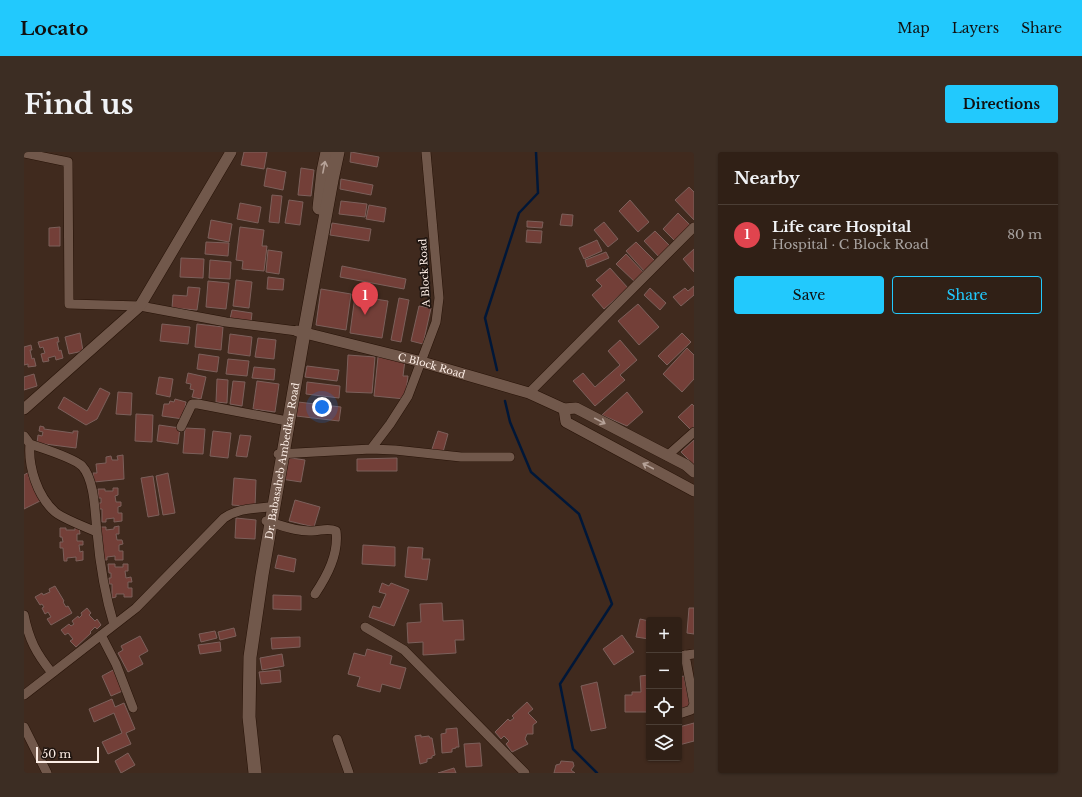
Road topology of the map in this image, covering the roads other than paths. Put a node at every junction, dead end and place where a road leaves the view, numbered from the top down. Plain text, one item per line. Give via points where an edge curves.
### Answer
1 (231, 152) edge
2 (327, 152) edge
3 (338, 152) edge
4 (426, 152) edge
5 (24, 153) edge
6 (694, 227) edge
7 (140, 306) junction
8 (301, 332) junction
9 (422, 362) junction
10 (529, 393) junction
11 (24, 409) edge
12 (564, 409) junction
13 (282, 420) junction
14 (181, 427) dead end
15 (694, 432) edge
16 (27, 440) edge
17 (371, 449) junction
18 (280, 454) junction
19 (667, 456) junction
20 (510, 457) dead end
21 (683, 464) junction
22 (694, 472) edge
23 (673, 479) junction
24 (694, 491) edge
25 (268, 507) junction
26 (269, 522) junction
27 (97, 532) junction
28 (315, 594) dead end
29 (24, 615) edge
30 (114, 625) junction
31 (365, 627) dead end
32 (101, 635) junction
33 (686, 655) edge
34 (52, 673) junction
35 (24, 695) edge
36 (694, 704) edge
37 (133, 708) dead end
38 (682, 713) edge
39 (24, 727) edge
40 (337, 739) dead end
41 (250, 749) junction
42 (47, 773) edge
43 (251, 773) edge
44 (255, 773) edge
45 (349, 773) edge
46 (525, 773) edge

1 - 7 street
8 -> 2 main road, Dr. Babasaheb Ambedkar Road
3 - 8 main road, Dr. Babasaheb Ambedkar Road
4 - 9 street, A Block Road via 439,298 436,322
5 - 7 street via 68,162 69,304
6 - 10 street
7 - 8 street via 226,322
7 - 11 street
8 - 9 street, C Block Road
8 - 13 main road, Dr. Babasaheb Ambedkar Road
8 - 18 main road, Dr. Babasaheb Ambedkar Road
9 - 10 street, C Block Road
9 - 17 street, A Block Road via 408,396
10 - 12 street, C Block Road
12 -> 19 street, C Block Road via 576,408
23 -> 12 street via 566,422
13 - 14 street via 192,404
13 - 18 main road, Dr. Babasaheb Ambedkar Road
15 - 19 street
16 - 27 street via 35,481 43,497 55,512
16 - 27 street via 81,465 88,476 93,496
17 - 18 street
17 - 20 street via 461,457
18 - 25 main road, Dr. Babasaheb Ambedkar Road
18 - 26 main road, Dr. Babasaheb Ambedkar Road
19 - 21 street, C Block Road
21 - 22 street, C Block Road
21 - 23 street
23 - 24 street
25 - 26 main road, Dr. Babasaheb Ambedkar Road
25 - 30 street via 242,509 224,518 136,608
26 - 28 street via 299,530 336,531 337,539 331,565
26 - 41 main road, Dr. Babasaheb Ambedkar Road via 244,658 247,687 244,725
27 - 30 street via 100,569
29 - 34 street via 28,636
30 - 32 street
31 - 46 street via 404,650
32 - 34 street
32 - 37 street via 116,664
33 - 36 street
34 - 35 street
36 - 38 street via 691,710
39 - 42 street
40 - 45 street
41 - 43 main road, Dr. Babasaheb Ambedkar Road
41 - 44 main road, Dr. Babasaheb Ambedkar Road

